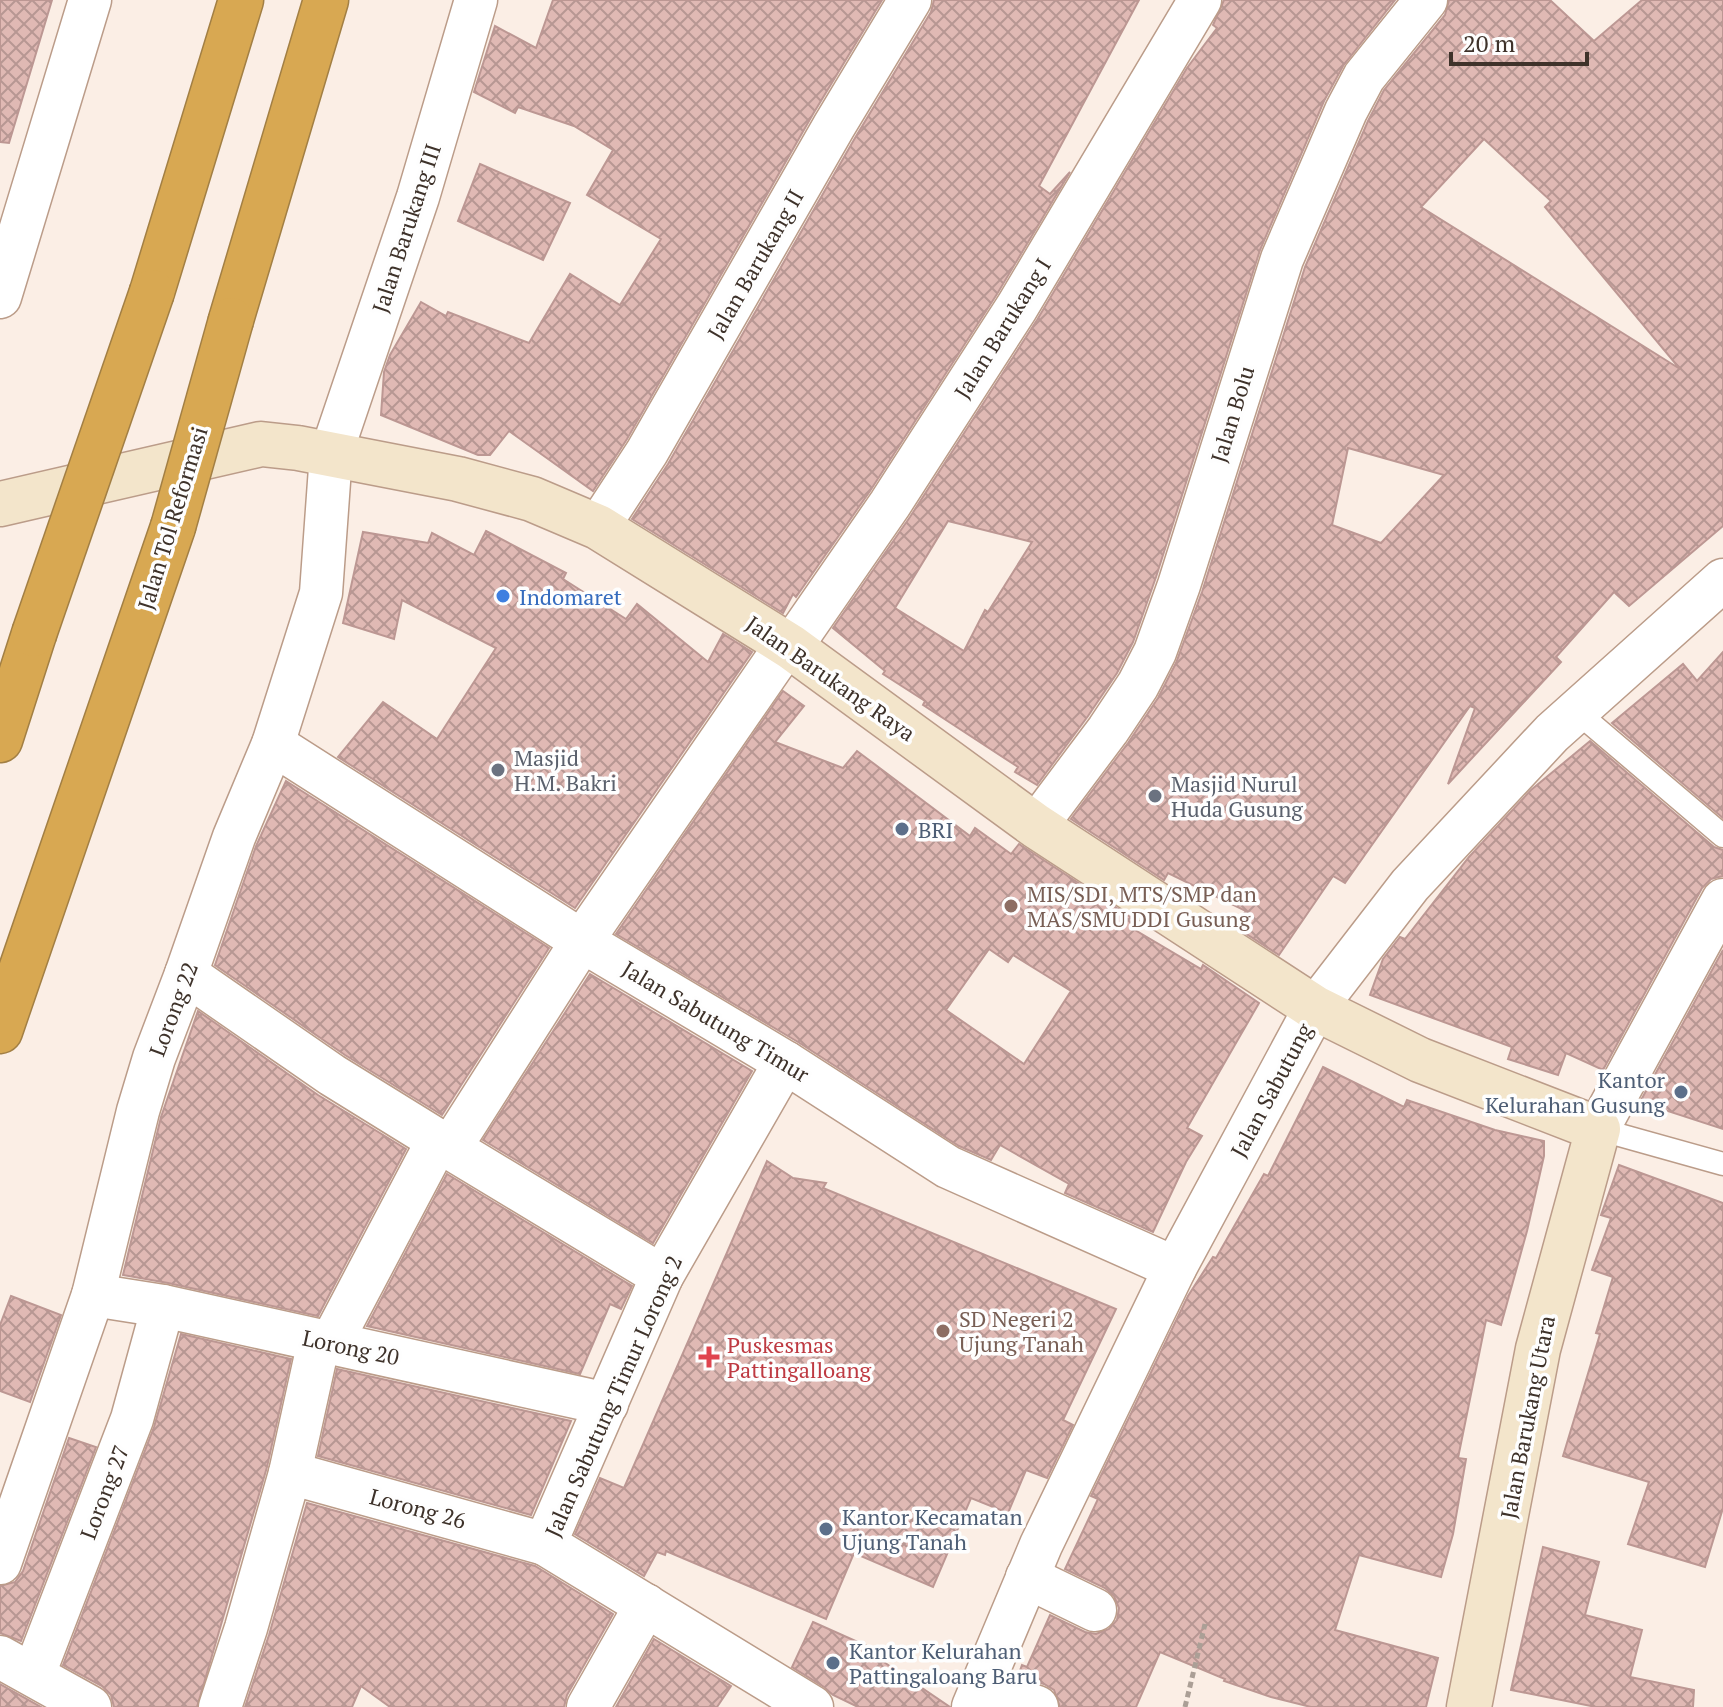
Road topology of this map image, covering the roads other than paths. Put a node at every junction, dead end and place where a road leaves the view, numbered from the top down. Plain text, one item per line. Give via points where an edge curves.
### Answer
1 (90, 0) edge
2 (241, 0) edge
3 (326, 0) edge
4 (476, 0) edge
5 (910, 0) edge
6 (1200, 0) edge
7 (1426, 0) edge
8 (0, 297) edge
9 (331, 454) junction
10 (0, 504) edge
11 (598, 527) junction
12 (1723, 580) edge
13 (789, 646) junction
14 (1576, 711) junction
15 (0, 740) edge
16 (273, 744) junction
17 (1036, 826) junction
18 (1723, 836) edge
19 (1723, 900) edge
20 (582, 941) junction
21 (186, 974) junction
22 (1315, 1008) junction
23 (0, 1031) edge
24 (785, 1062) junction
25 (1598, 1129) junction
26 (444, 1144) junction
27 (1723, 1164) edge
28 (1175, 1268) junction
29 (662, 1276) junction
30 (93, 1295) junction
31 (163, 1306) junction
32 (325, 1342) junction
33 (607, 1404) junction
34 (290, 1473) junction
35 (545, 1544) junction
36 (0, 1563) edge
37 (1027, 1577) junction
38 (646, 1605) junction
39 (1095, 1610) dead end
40 (17, 1666) edge
41 (977, 1698) edge
42 (90, 1707) edge
43 (220, 1707) edge
44 (588, 1707) edge
45 (812, 1707) edge
46 (1037, 1707) edge
47 (1469, 1707) edge

1 - 8 street
2 - 15 highway, bridge via 152,292
3 - 23 highway, Jalan Tol Reformasi, bridge via 173,527
4 - 9 street, Jalan Barukang III via 418,197
5 - 11 street, Jalan Barukang II
6 - 13 street, Jalan Barukang I via 1017,307 890,504
7 - 17 street, Jalan Bolu via 1364,77 1282,259 1155,652 1108,730
9 - 10 street, Jalan Barukang Raya via 261,444
9 - 11 street, Jalan Barukang Raya via 532,499
9 - 16 street, Lorong 22 via 321,593
11 - 13 street, Jalan Barukang Raya
12 - 14 street, Jalan Sabutung
13 - 17 street, Jalan Barukang Raya
13 - 20 street, Jalan Barukang I
14 - 18 lane
14 - 22 street, Jalan Sabutung via 1410,885
16 - 20 street, Jalan Sabutung Timur
16 - 21 street, Lorong 22
17 - 22 street, Jalan Barukang Raya
19 - 25 street
20 - 24 street, Jalan Sabutung Timur
20 - 26 street, Jalan Barukang I
21 - 26 street via 332,1075
21 - 30 street, Lorong 22 via 142,1098
22 - 25 street, Jalan Barukang Raya via 1420,1060
22 - 28 street, Jalan Sabutung
24 - 28 street, Jalan Sabutung Timur via 948,1167
24 - 29 street, Jalan Sabutung Timur Lorong 2
25 - 27 lane
25 - 47 street, Jalan Barukang Utara via 1538,1349
26 - 29 street
26 - 32 street, Jalan Barukang I
28 - 37 street, Jalan Sabutung
29 - 33 street, Jalan Sabutung Timur Lorong 2
30 - 31 street, Lorong 20
30 - 36 street, Lorong 22
31 - 32 street, Lorong 20
31 - 40 street, Lorong 27 via 132,1419
32 - 33 street, Lorong 20
32 - 34 street, Jalan Barukang I
33 - 35 street, Jalan Sabutung Timur Lorong 2
34 - 35 street, Lorong 26
34 - 43 street, Jalan Barukang I
35 - 38 street, Jalan Sabutung Timur Lorong 2
37 - 39 street
37 - 41 street, Jalan Sabutung
38 - 44 street
38 - 45 street, Jalan Sabutung Timur Lorong 2
40 - 42 street
41 - 46 street

